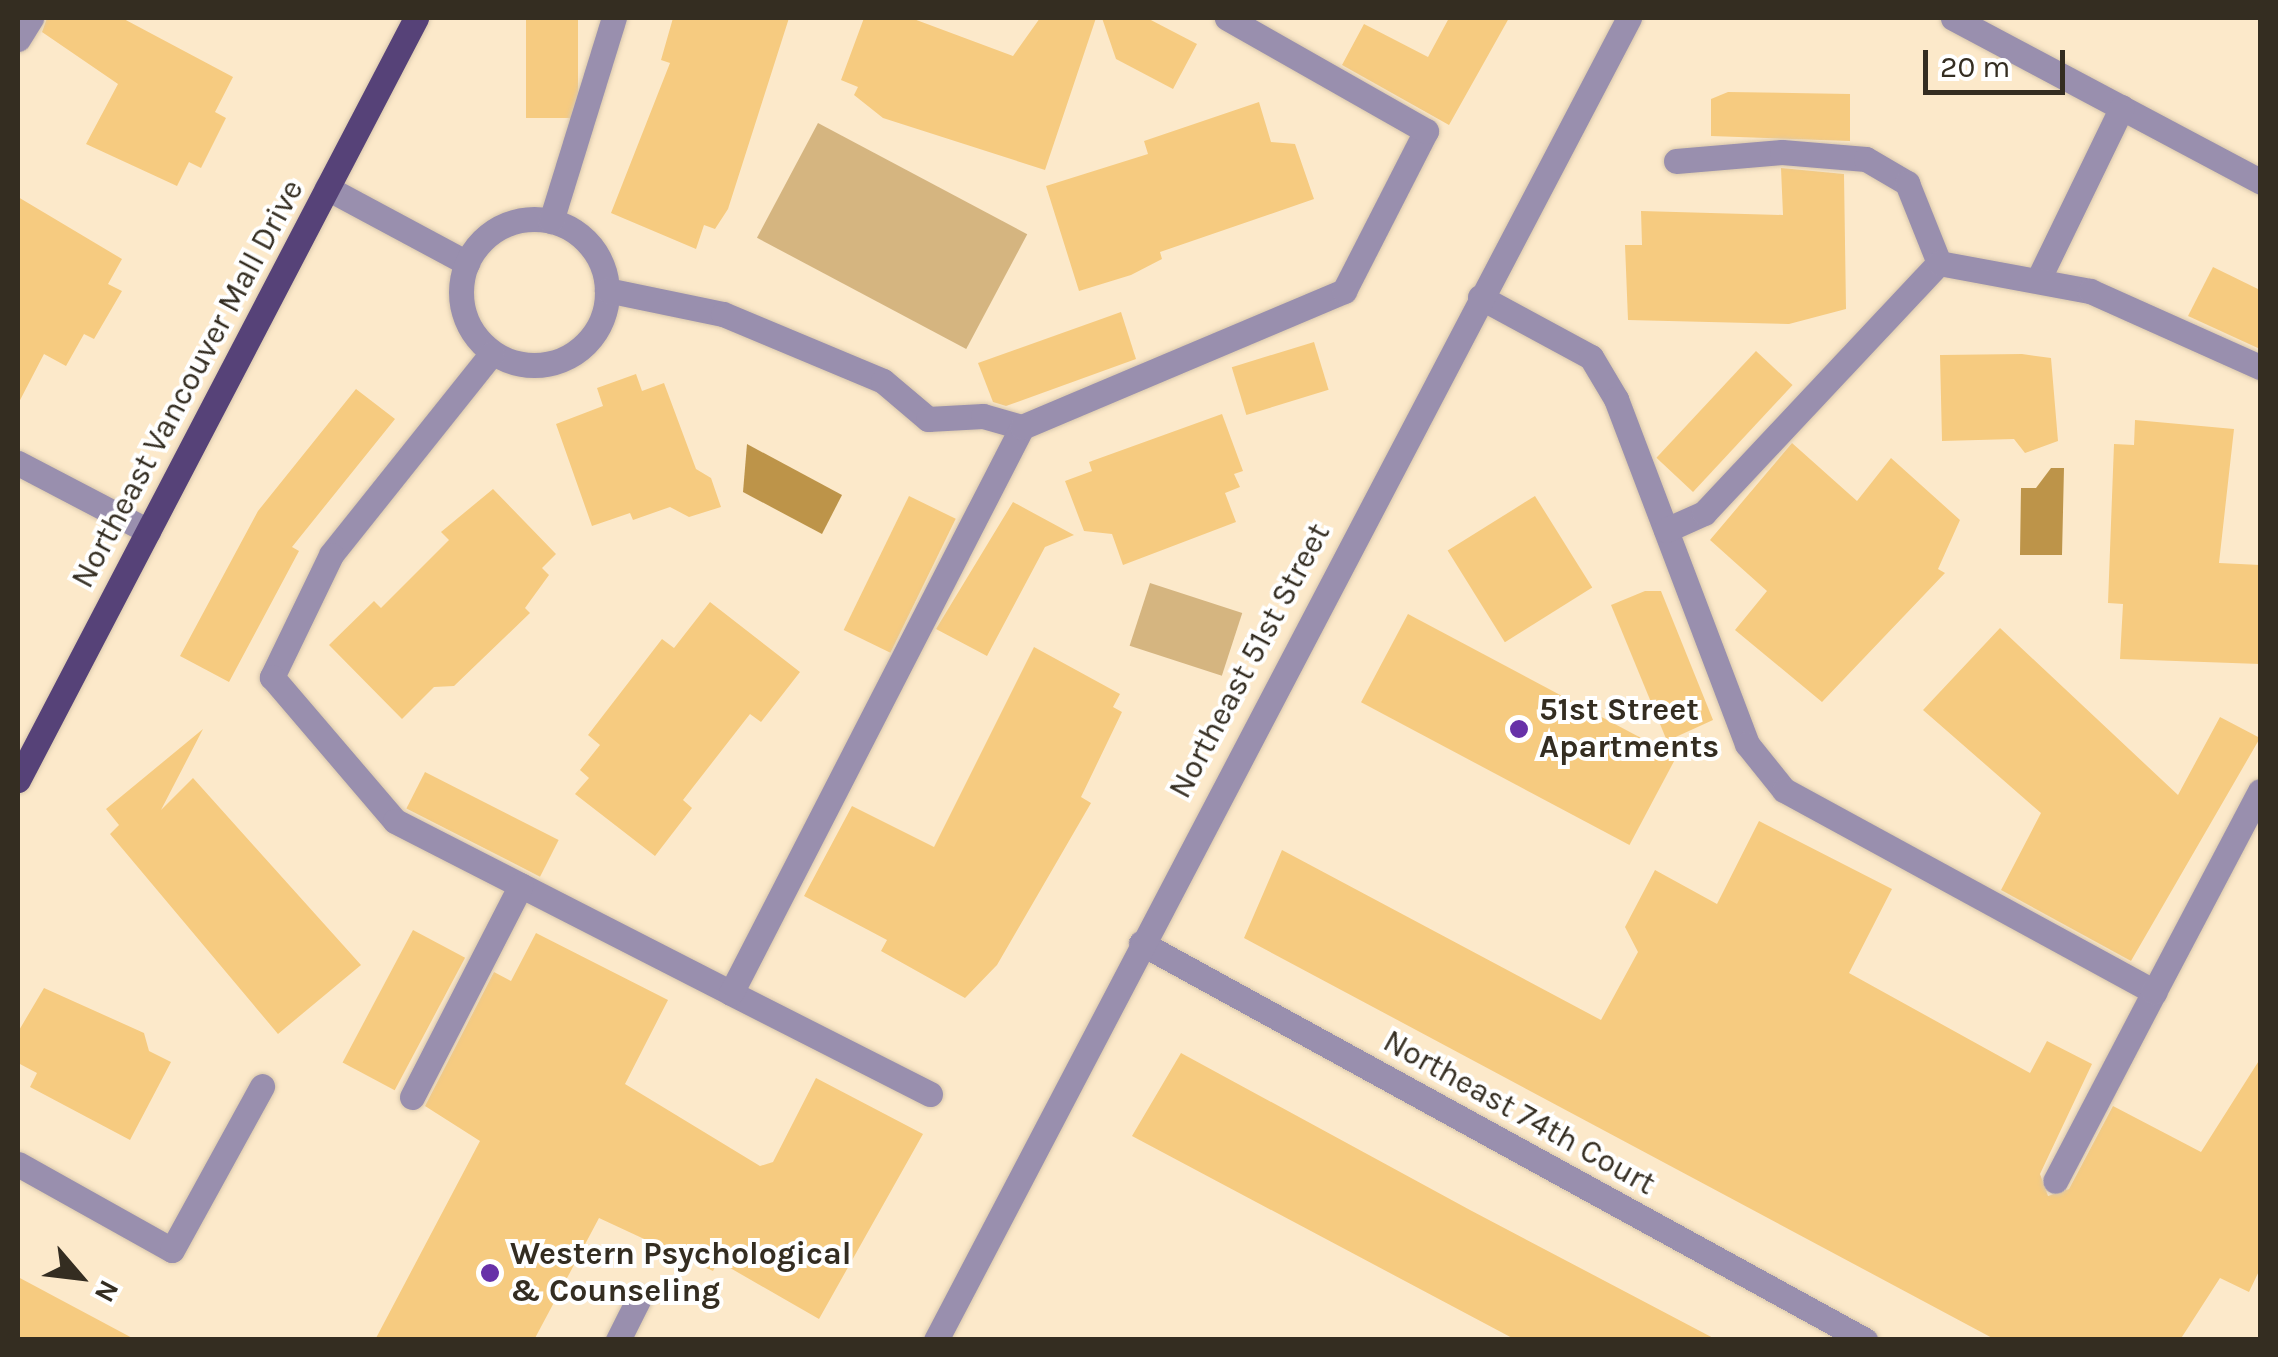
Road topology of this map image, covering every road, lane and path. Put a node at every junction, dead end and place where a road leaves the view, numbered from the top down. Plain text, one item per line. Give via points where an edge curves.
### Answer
1 (31, 18) edge
2 (416, 18) edge
3 (614, 18) edge
4 (1227, 18) edge
5 (1629, 18) edge
6 (1952, 18) edge
7 (18, 39) edge
8 (2122, 107) junction
9 (1676, 161) dead end
10 (2260, 182) edge
11 (327, 188) junction
12 (552, 221) junction
13 (467, 263) junction
14 (1939, 263) junction
15 (2038, 280) junction
16 (608, 290) junction
17 (1480, 297) junction
18 (492, 352) junction
19 (2260, 367) edge
20 (1022, 426) junction
21 (18, 464) edge
22 (1666, 530) junction
23 (148, 531) junction
24 (18, 780) edge
25 (2256, 808) edge
26 (520, 885) junction
27 (1142, 943) junction
28 (2154, 992) junction
29 (730, 993) junction
30 (262, 1086) dead end
31 (930, 1094) dead end
32 (412, 1097) dead end
33 (18, 1164) edge
34 (2055, 1181) dead end
35 (639, 1298) dead end
36 (618, 1340) edge
37 (936, 1340) edge
38 (1865, 1340) edge

1 - 7 street
2 - 11 main road, Northeast Vancouver Mall Drive
3 - 12 street
4 - 20 street via 1426,132 1344,291
5 - 17 street, Northeast 51st Street
6 - 8 street
8 - 10 street
8 - 15 street
9 - 14 street via 1782,152 1866,159 1906,184
11 - 13 street
11 - 23 main road, Northeast Vancouver Mall Drive
12 - 13 street via 501,226
12 - 16 street via 592,247
13 - 18 street via 463,312
14 - 15 street
14 - 22 street via 1704,513
15 - 19 street via 2090,291
16 - 18 street via 600,326 567,358 531,366
16 - 20 street via 722,314 883,381 928,419 983,416
17 - 22 street via 1591,357
17 - 27 street, Northeast 51st Street
18 - 26 street via 330,555 272,677 395,821
20 - 29 street
21 - 23 street
22 - 28 street via 1747,744 1784,790
23 - 24 main road, Northeast Vancouver Mall Drive
25 - 28 street
26 - 29 street
26 - 32 street
27 - 37 street, Northeast 51st Street
27 - 38 street, Northeast 74th Court
28 - 34 street
29 - 31 street
30 - 33 street via 172,1250
35 - 36 street

